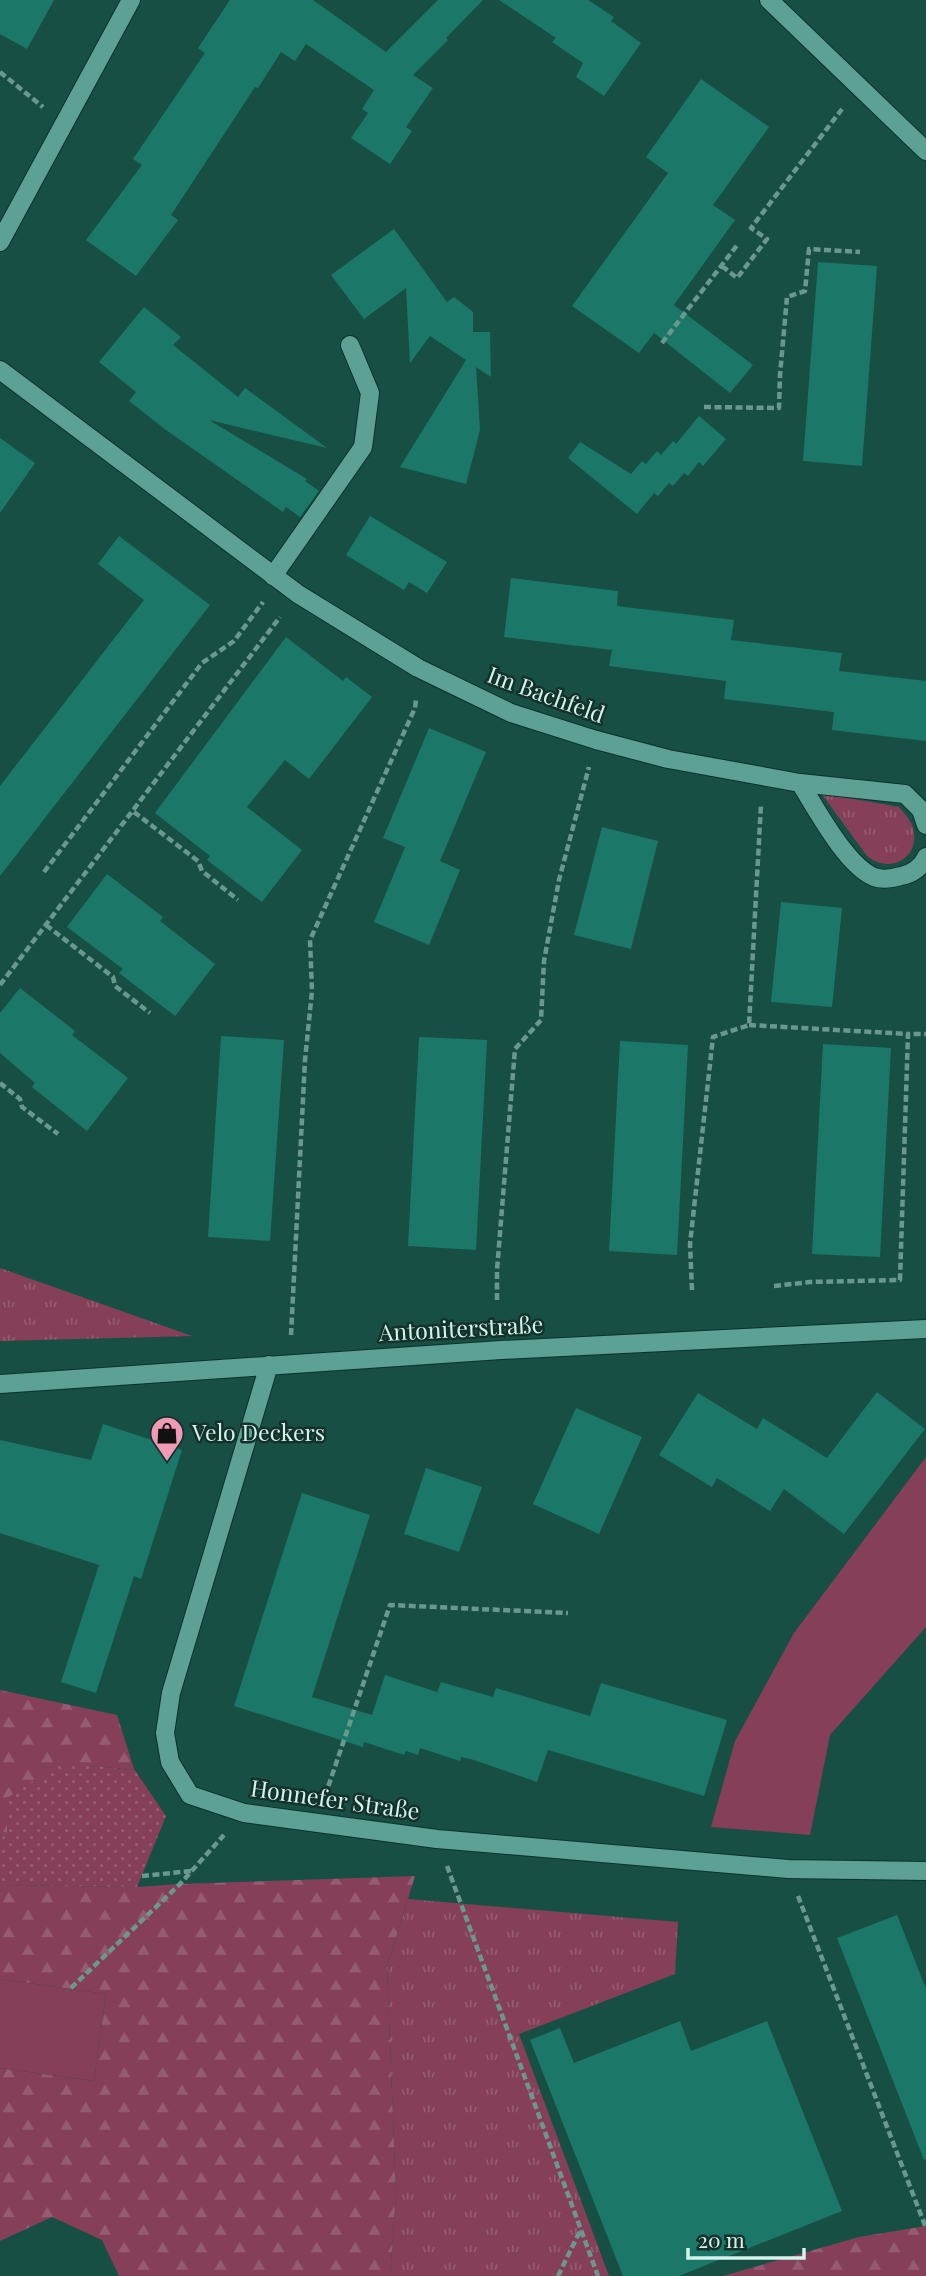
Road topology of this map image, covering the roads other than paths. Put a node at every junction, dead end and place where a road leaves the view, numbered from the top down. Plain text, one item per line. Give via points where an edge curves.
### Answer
1 (131, 0) edge
2 (769, 0) edge
3 (926, 151) edge
4 (0, 242) edge
5 (350, 345) dead end
6 (0, 370) edge
7 (273, 576) junction
8 (800, 783) junction
9 (926, 825) edge
10 (926, 857) edge
11 (926, 1329) edge
12 (269, 1365) junction
13 (0, 1384) edge
14 (926, 1871) edge

1 - 4 street
2 - 3 street
5 - 7 street via 370,393 363,447
6 - 7 street, Im Bachfeld
7 - 8 street, Im Bachfeld via 418,668 511,713 668,759
8 - 9 street, Im Bachfeld via 905,794 921,810
8 - 10 street via 853,863 876,878 908,874
11 - 12 street, Antoniterstraße
12 - 13 street, Antoniterstraße
12 - 14 street, Honnefer Straße via 171,1693 165,1733 170,1762 190,1795 244,1813 437,1839 788,1869

